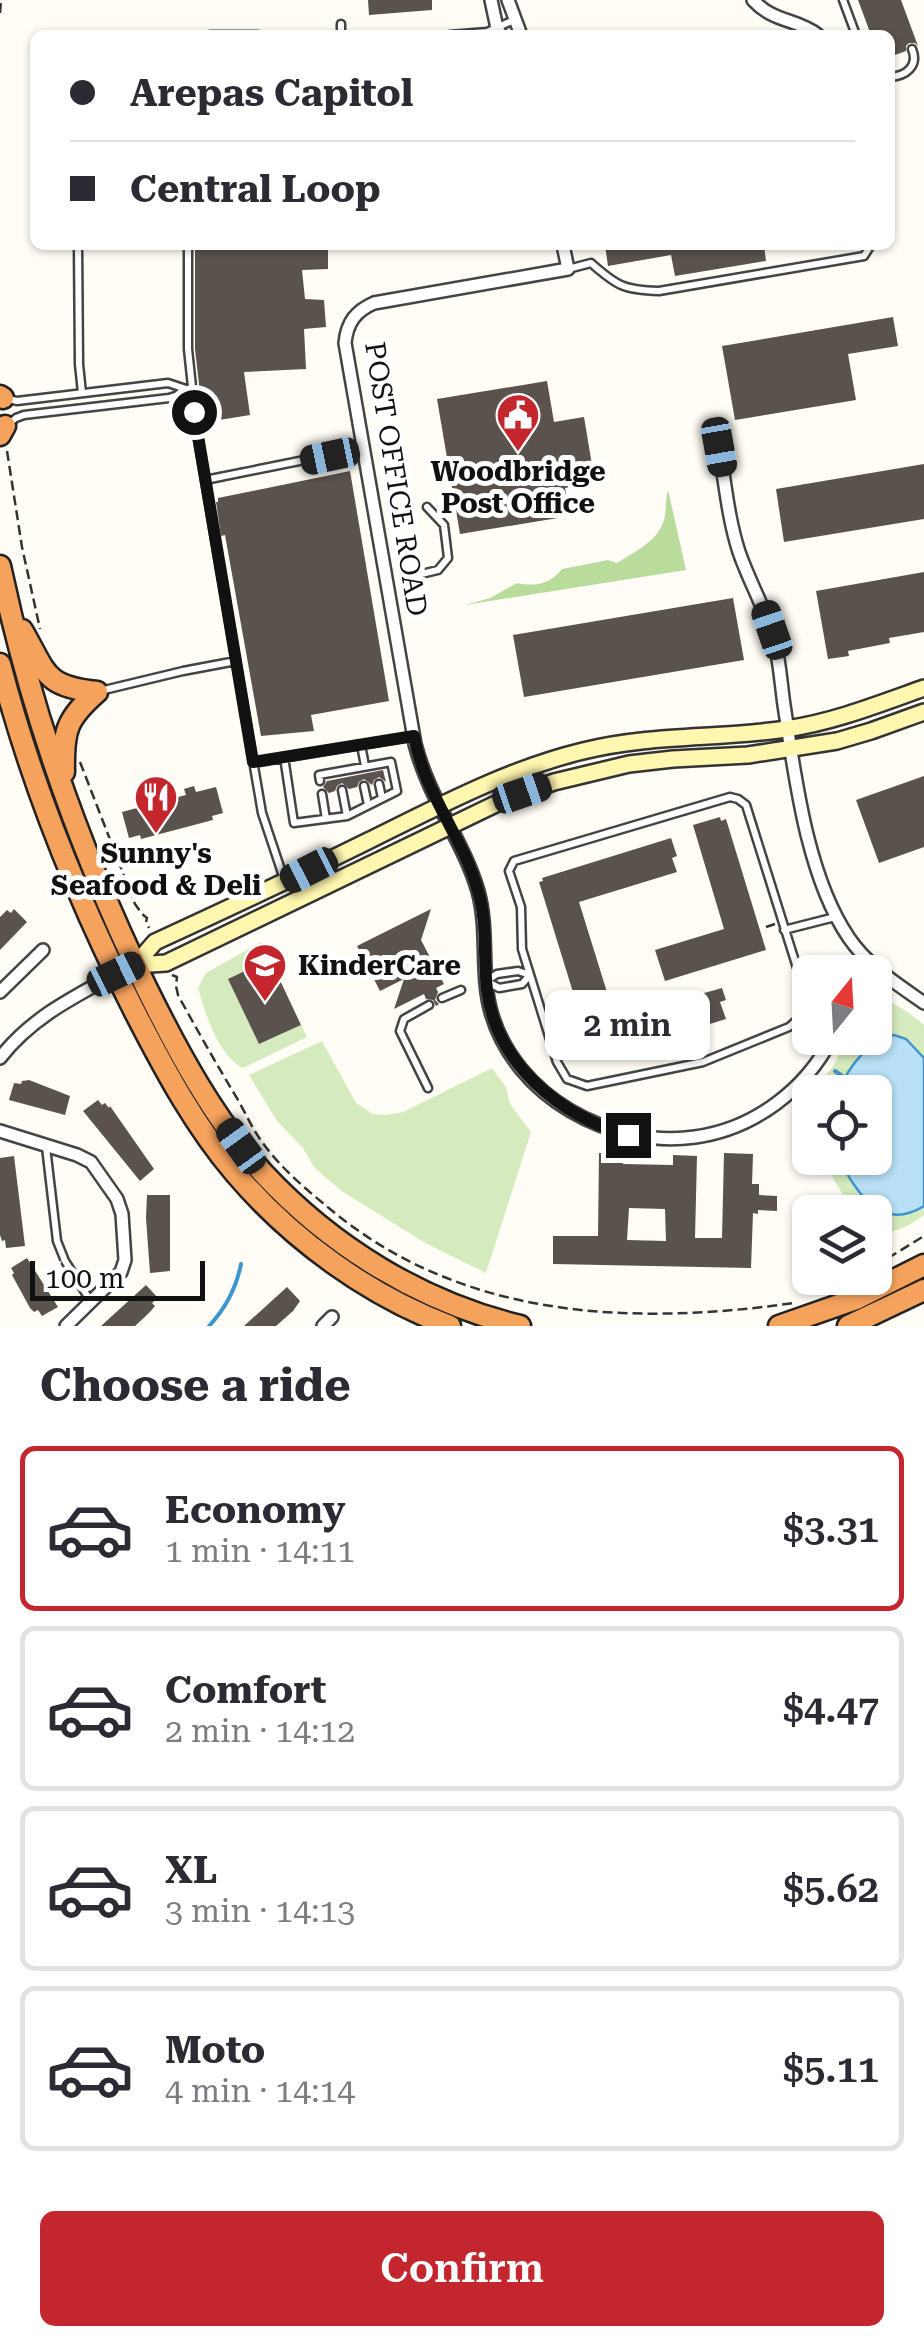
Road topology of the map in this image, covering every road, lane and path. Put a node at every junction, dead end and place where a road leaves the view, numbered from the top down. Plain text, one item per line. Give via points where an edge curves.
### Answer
1 (1, 0) edge
2 (491, 0) edge
3 (508, 0) edge
4 (752, 0) edge
5 (844, 0) edge
6 (0, 13) edge
7 (515, 19) junction
8 (341, 24) dead end
9 (342, 30) edge
10 (499, 30) edge
11 (500, 30) edge
12 (519, 30) edge
13 (809, 30) edge
14 (854, 30) edge
15 (912, 49) dead end
16 (895, 76) edge
17 (78, 250) edge
18 (188, 250) edge
19 (564, 250) edge
20 (868, 250) edge
21 (568, 269) junction
22 (191, 391) junction
23 (82, 393) junction
24 (2, 397) edge
25 (4, 435) edge
26 (719, 447) dead end
27 (364, 448) junction
28 (205, 480) junction
29 (427, 507) dead end
30 (0, 566) edge
31 (417, 575) dead end
32 (8, 607) junction
33 (42, 637) dead end
34 (236, 661) junction
35 (0, 664) edge
36 (924, 688) edge
37 (98, 692) junction
38 (924, 712) edge
39 (788, 729) junction
40 (414, 736) junction
41 (361, 745) junction
42 (791, 750) junction
43 (77, 753) dead end
44 (284, 758) junction
45 (253, 762) junction
46 (362, 769) junction
47 (320, 782) dead end
48 (380, 784) dead end
49 (364, 786) dead end
50 (342, 790) dead end
51 (322, 794) dead end
52 (65, 797) junction
53 (382, 798) junction
54 (368, 805) junction
55 (439, 807) junction
56 (346, 816) junction
57 (326, 818) junction
58 (449, 827) junction
59 (285, 882) junction
60 (836, 916) junction
61 (146, 922) dead end
62 (776, 924) dead end
63 (766, 927) dead end
64 (784, 930) junction
65 (44, 950) dead end
66 (860, 955) edge
67 (135, 965) junction
68 (116, 974) junction
69 (172, 975) dead end
70 (530, 975) junction
71 (486, 980) junction
72 (892, 982) edge
73 (462, 990) dead end
74 (0, 992) edge
75 (442, 998) dead end
76 (924, 1003) edge
77 (429, 1005) dead end
78 (822, 1055) edge
79 (0, 1058) edge
80 (428, 1088) dead end
81 (0, 1131) edge
82 (46, 1146) junction
83 (924, 1236) edge
84 (892, 1256) edge
85 (924, 1265) edge
86 (924, 1290) edge
87 (91, 1301) junction
88 (504, 1302) dead end
89 (794, 1303) dead end
90 (734, 1316) dead end
91 (66, 1326) edge
92 (450, 1326) edge
93 (520, 1326) edge
94 (779, 1326) edge
95 (848, 1326) edge

1 - 6 path
2 - 10 street
3 - 7 street
4 - 13 street
5 - 14 lane
7 - 11 lane
7 - 12 street
8 - 9 lane
15 - 16 lane via 912,66
17 - 23 lane
18 - 22 lane
19 - 21 street
20 - 21 lane via 864,256 659,291 633,290 591,263
21 - 27 street, POST OFFICE ROAD via 374,304 356,314 346,342
22 - 23 lane via 168,383
22 - 25 lane via 24,415
22 - 28 lane
23 - 24 lane
25 - 33 path
26 - 39 street via 734,536 772,630
27 - 28 lane
27 - 40 street, POST OFFICE ROAD
28 - 34 lane
29 - 31 lane via 444,526 448,558 438,570
30 - 32 highway
32 - 37 highway via 49,678
32 - 52 highway
34 - 37 lane
34 - 45 lane
35 - 68 highway via 45,807
36 - 39 street
37 - 52 highway via 66,730
38 - 42 street
39 - 42 street
39 - 55 street via 660,737 583,750
40 - 41 lane
40 - 55 street, POST OFFICE ROAD
41 - 44 lane
41 - 46 lane
42 - 58 street via 595,770 506,799
42 - 60 street via 806,827
43 - 61 path
44 - 45 lane
44 - 57 lane via 294,823
45 - 59 lane
46 - 47 lane via 319,774
46 - 53 lane via 391,762 396,791
48 - 53 lane
49 - 54 lane
50 - 56 lane
51 - 57 lane
52 - 67 highway
53 - 54 lane
54 - 56 lane
55 - 58 street, POST OFFICE ROAD
55 - 59 street
56 - 57 lane
58 - 67 street via 166,964
58 - 71 street, POST OFFICE ROAD via 478,892
59 - 67 street via 156,942
60 - 64 lane
60 - 66 street
62 - 63 path
64 - 70 lane via 804,990 802,1018 703,1062 587,1086 560,1071
64 - 70 lane via 746,804 730,797 514,860 509,871
65 - 74 street
67 - 68 street
67 - 93 highway via 214,1110 287,1198 397,1278
68 - 79 street via 46,1013
68 - 92 highway via 196,1122 261,1201 346,1272
69 - 88 path via 252,1127 289,1174 392,1254
70 - 71 lane via 518,971
70 - 71 lane via 522,984 499,988
71 - 78 street, POST OFFICE ROAD via 497,1030 528,1076 560,1104 616,1132 669,1139 724,1131 758,1116 802,1082
72 - 76 street
73 - 75 lane
77 - 80 lane via 404,1018 400,1032
81 - 82 street
82 - 87 lane via 57,1241
82 - 87 street via 90,1162 122,1214 124,1265
83 - 84 path
85 - 94 highway
86 - 95 highway
87 - 91 street
89 - 90 path

